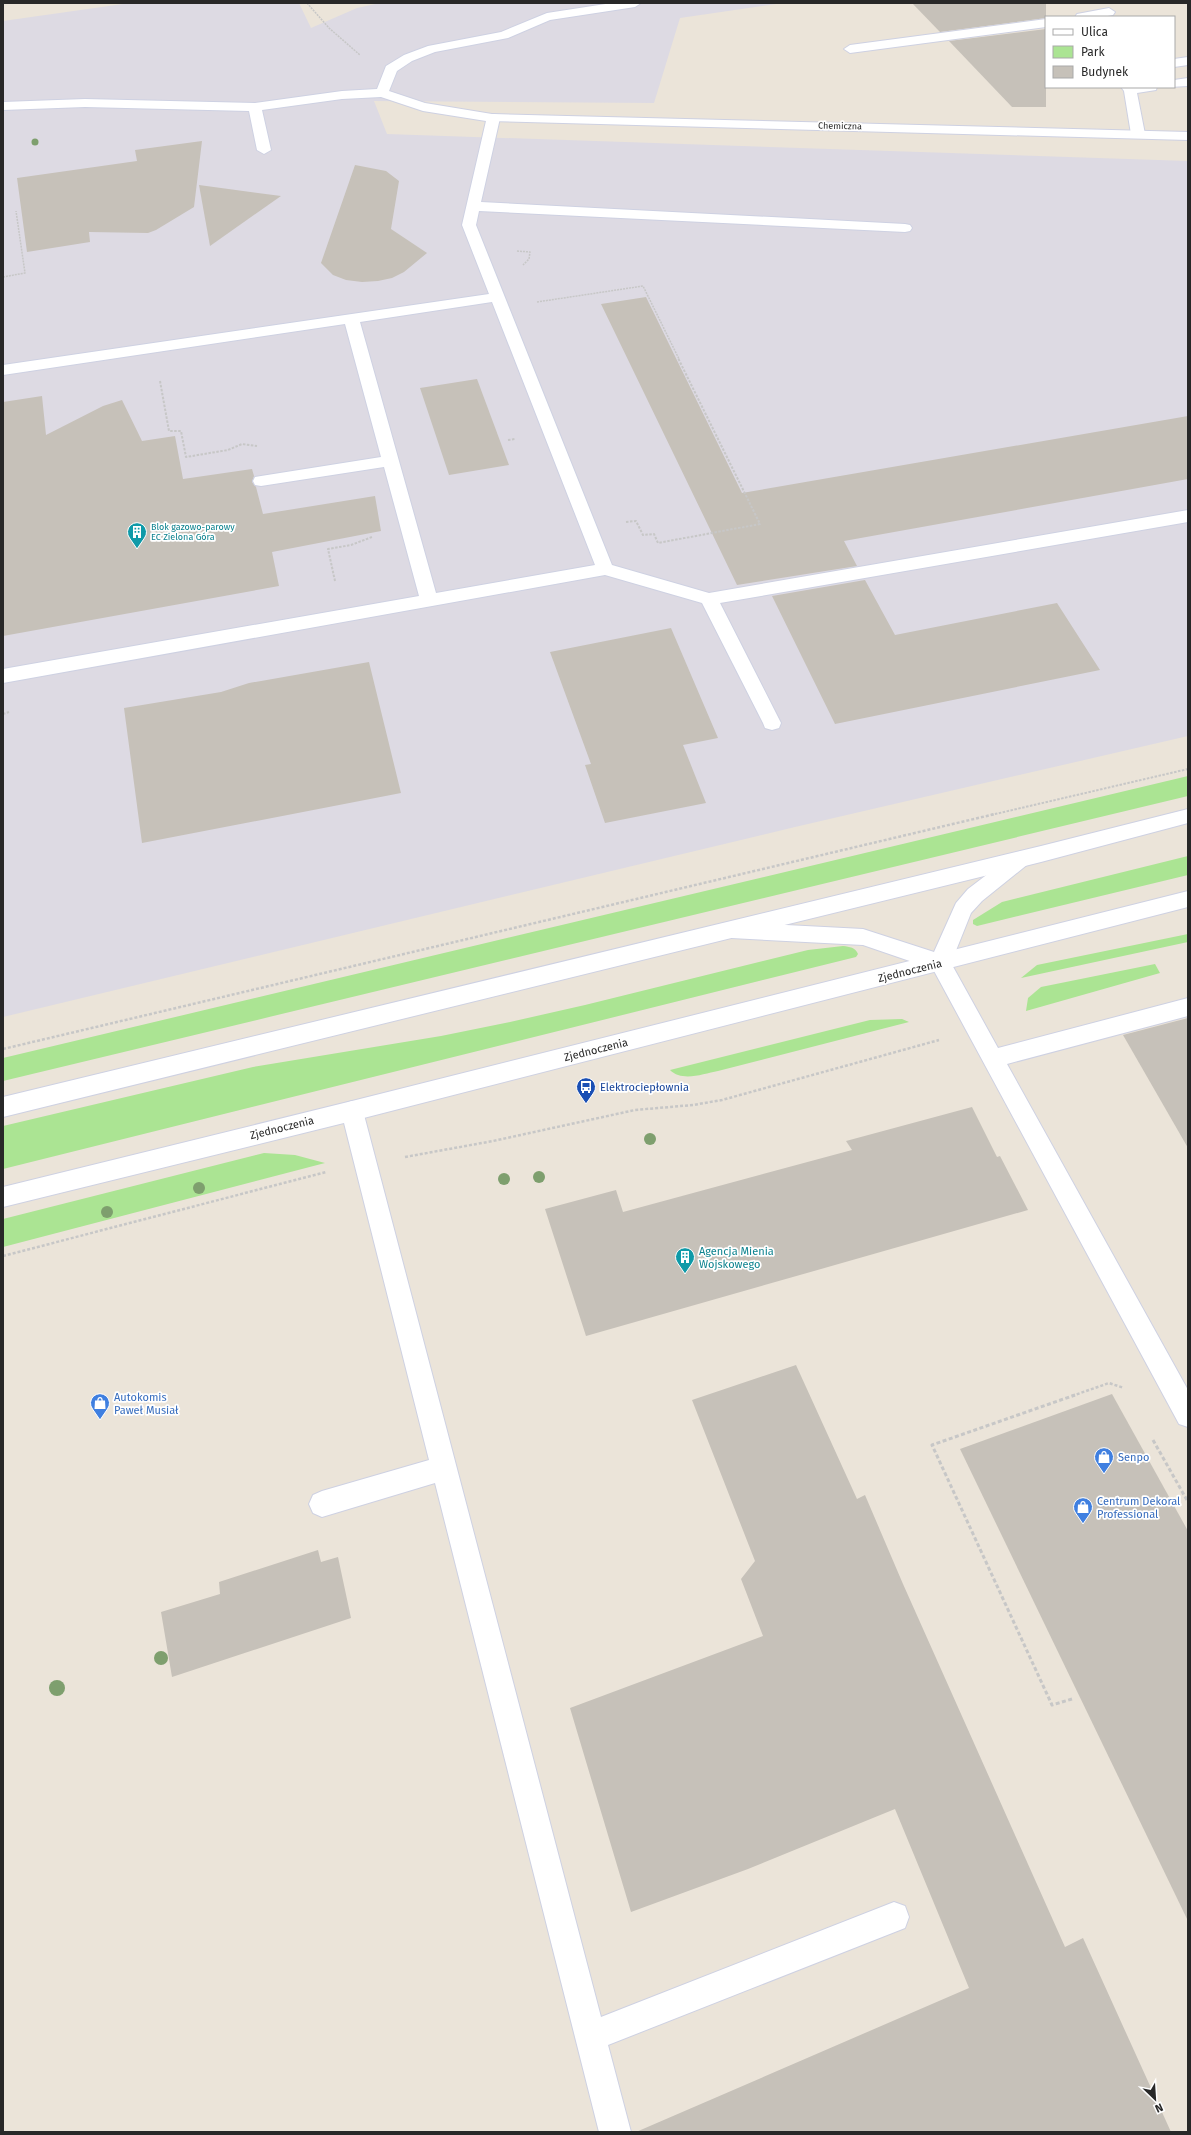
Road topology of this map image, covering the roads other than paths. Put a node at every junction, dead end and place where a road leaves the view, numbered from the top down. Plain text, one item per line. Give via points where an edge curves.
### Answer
1 (636, 3) edge
2 (1109, 12) dead end
3 (1087, 16) edge
4 (1045, 23) edge
5 (850, 49) dead end
6 (1188, 61) edge
7 (1175, 64) edge
8 (1188, 82) edge
9 (1175, 84) edge
10 (1128, 88) edge
11 (382, 93) junction
12 (3, 106) edge
13 (254, 107) junction
14 (493, 118) junction
15 (1138, 134) junction
16 (1188, 136) edge
17 (264, 150) dead end
18 (473, 206) junction
19 (904, 228) dead end
20 (497, 297) junction
21 (350, 318) junction
22 (3, 370) edge
23 (390, 461) junction
24 (261, 482) dead end
25 (1188, 516) edge
26 (605, 569) junction
27 (708, 599) junction
28 (429, 601) junction
29 (3, 676) edge
30 (772, 723) dead end
31 (1188, 816) edge
32 (1021, 859) junction
33 (1188, 899) edge
34 (728, 930) junction
35 (940, 963) junction
36 (1188, 1007) edge
37 (993, 1058) junction
38 (3, 1107) edge
39 (352, 1111) junction
40 (3, 1197) edge
41 (1188, 1415) edge
42 (444, 1468) junction
43 (322, 1504) dead end
44 (894, 1917) dead end
45 (591, 2036) junction
46 (616, 2132) edge

1 - 11 main road via 547,17 504,35 432,49 408,58 390,69
2 - 3 main road
4 - 5 main road
6 - 7 main road
8 - 9 main road
10 - 15 main road
11 - 13 main road via 342,95
11 - 14 main road, Chemiczna via 422,107
12 - 13 main road via 85,103
13 - 17 main road
14 - 15 main road, Chemiczna
14 - 18 main road
15 - 16 main road, Chemiczna
18 - 19 main road
18 - 20 main road via 469,225
20 - 21 main road
20 - 26 main road
21 - 22 main road
21 - 23 main road
23 - 24 main road
23 - 28 main road
25 - 27 main road
26 - 27 main road
26 - 28 main road
27 - 30 main road
28 - 29 main road
31 - 32 main road
32 - 34 main road
32 - 35 main road via 975,895 963,909
33 - 35 main road, Zjednoczenia
34 - 35 main road via 863,937
34 - 38 main road
35 - 37 main road
35 - 39 main road, Zjednoczenia
36 - 37 main road
37 - 41 main road
39 - 40 main road, Zjednoczenia
39 - 42 main road
42 - 43 main road
42 - 45 main road
44 - 45 main road
45 - 46 main road

